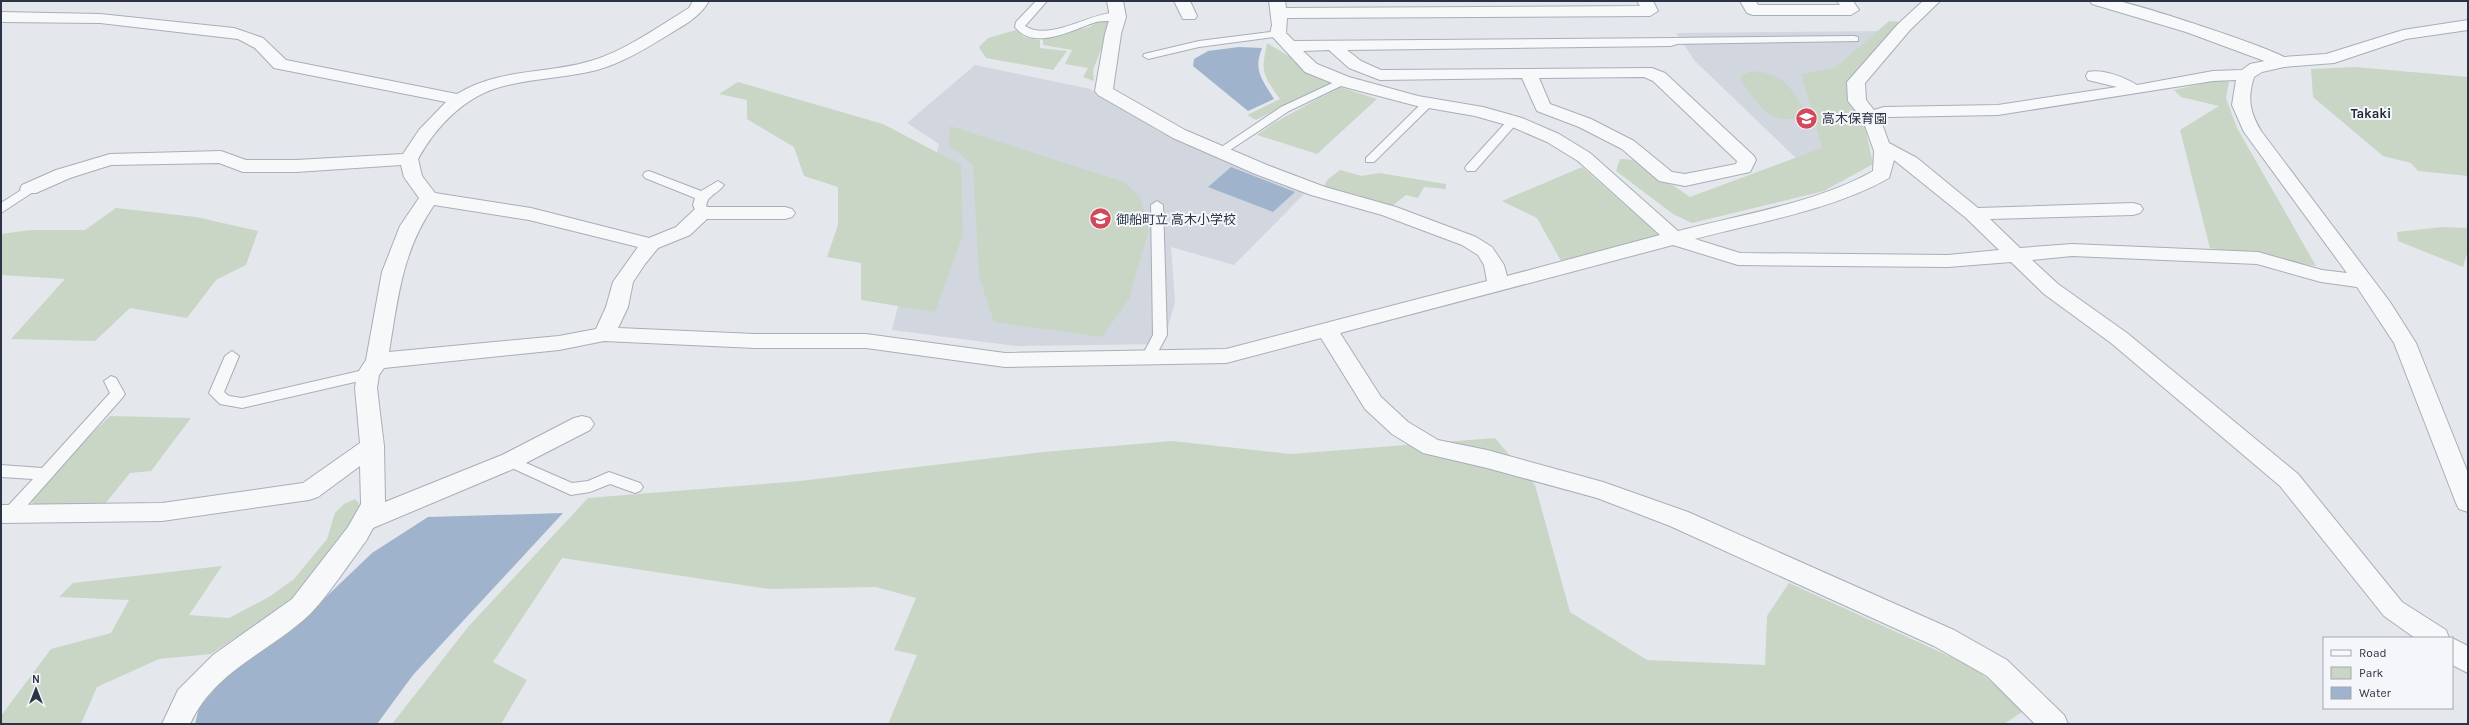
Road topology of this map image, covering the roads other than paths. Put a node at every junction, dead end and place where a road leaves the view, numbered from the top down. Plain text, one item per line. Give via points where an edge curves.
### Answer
1 (701, 1) edge
2 (1042, 1) edge
3 (1182, 1) edge
4 (1645, 1) edge
5 (1748, 1) edge
6 (1845, 1) edge
7 (1932, 1) edge
8 (2098, 1) edge
9 (1362, 6) edge
10 (1444, 6) edge
11 (1540, 6) edge
12 (1277, 7) edge
13 (1116, 9) edge
14 (1188, 16) dead end
15 (1, 17) edge
16 (2468, 25) edge
17 (1854, 39) dead end
18 (1283, 40) junction
19 (1672, 41) joint
20 (1334, 46) junction
21 (1148, 56) dead end
22 (2284, 62) junction
23 (1528, 73) junction
24 (2246, 75) junction
25 (2094, 76) dead end
26 (1343, 81) junction
27 (2135, 90) junction
28 (460, 100) junction
29 (1428, 103) junction
30 (1872, 119) junction
31 (1513, 121) junction
32 (1884, 147) junction
33 (1220, 152) junction
34 (409, 159) junction
35 (1370, 160) dead end
36 (1471, 168) dead end
37 (649, 175) dead end
38 (718, 185) dead end
39 (29, 189) joint
40 (429, 198) junction
41 (702, 205) junction
42 (1157, 205) dead end
43 (1, 209) edge
44 (2133, 209) dead end
45 (785, 213) dead end
46 (1972, 214) junction
47 (1676, 239) junction
48 (651, 244) junction
49 (2015, 256) junction
50 (2364, 281) junction
51 (1498, 283) junction
52 (1327, 330) junction
53 (604, 334) junction
54 (232, 356) dead end
55 (1148, 358) junction
56 (372, 367) junction
57 (111, 381) dead end
58 (582, 424) dead end
59 (372, 446) junction
60 (510, 461) junction
61 (1, 471) edge
62 (44, 474) junction
63 (635, 487) dead end
64 (2468, 503) edge
65 (6, 514) edge
66 (364, 521) junction
67 (2435, 637) edge
68 (2453, 650) edge
69 (2468, 662) edge
70 (176, 724) edge
71 (2054, 724) edge

1 - 28 street via 695,11 606,61 555,75 500,81
2 - 13 lane via 1020,24 1028,33 1048,35 1098,19
3 - 14 street
4 - 11 street via 1650,11
5 - 6 street via 1753,10 1851,10
7 - 30 street via 1904,27 1856,82 1857,101
8 - 22 street via 2144,12
9 - 10 street
9 - 12 street
10 - 11 street
12 - 18 street
13 - 33 street via 1104,91 1179,134
15 - 28 street via 85,17 235,34 253,39 269,50 280,64
16 - 22 street via 2403,35 2328,59
17 - 19 lane
18 - 20 street
18 - 21 lane via 1199,44
18 - 26 street via 1311,68
19 - 20 street
20 - 23 street via 1342,56 1360,69 1380,75
22 - 24 street via 2256,68
23 - 23 street via 1646,72 1659,77 1747,160 1743,168 1685,180 1666,177 1628,145 1585,123 1542,107
24 - 27 street via 2213,76
24 - 50 street via 2239,94 2240,110 2253,132
25 - 27 street via 2120,82
26 - 29 street
26 - 33 lane via 1285,110
27 - 30 street via 1998,110 1884,112
28 - 34 street via 439,117 418,141
29 - 31 street via 1477,111
29 - 35 lane
30 - 32 street
31 - 36 lane
31 - 47 street via 1553,138 1584,157
32 - 46 street via 1910,162
32 - 47 street via 1886,157 1882,174 1859,187
33 - 51 street via 1318,191 1389,211 1469,241 1485,251 1494,265
34 - 39 street via 296,166 242,166 220,157 110,160 63,174
34 - 40 street via 413,177
37 - 41 lane
38 - 41 lane
39 - 43 lane
40 - 48 street via 531,214
40 - 56 street via 410,226 392,272
41 - 45 street
41 - 48 street via 684,231
42 - 55 lane via 1160,335
44 - 46 street
46 - 49 street
47 - 49 street via 1738,259 1948,261
47 - 51 street
48 - 53 street via 622,282 617,307
49 - 50 street via 2072,250 2258,258 2321,276
49 - 67 street via 2050,289 2119,338 2289,480 2393,609
50 - 64 street via 2405,343
51 - 52 street
52 - 55 street via 1226,356
52 - 71 street via 1373,403 1400,428 1431,447 1487,458 1603,491 1679,519 1944,638 1997,668
53 - 55 street via 726,340 866,341 1005,360
53 - 56 street via 559,343
54 - 56 lane via 216,393 225,400 242,403
56 - 59 street via 366,388
57 - 62 lane via 118,394
58 - 60 street
59 - 65 street via 309,491 162,512
59 - 66 street via 373,504
60 - 63 lane via 571,489 590,486 609,478
60 - 66 street
61 - 62 lane
62 - 65 lane
66 - 70 street via 357,534 301,606 223,663 188,698
68 - 69 street

